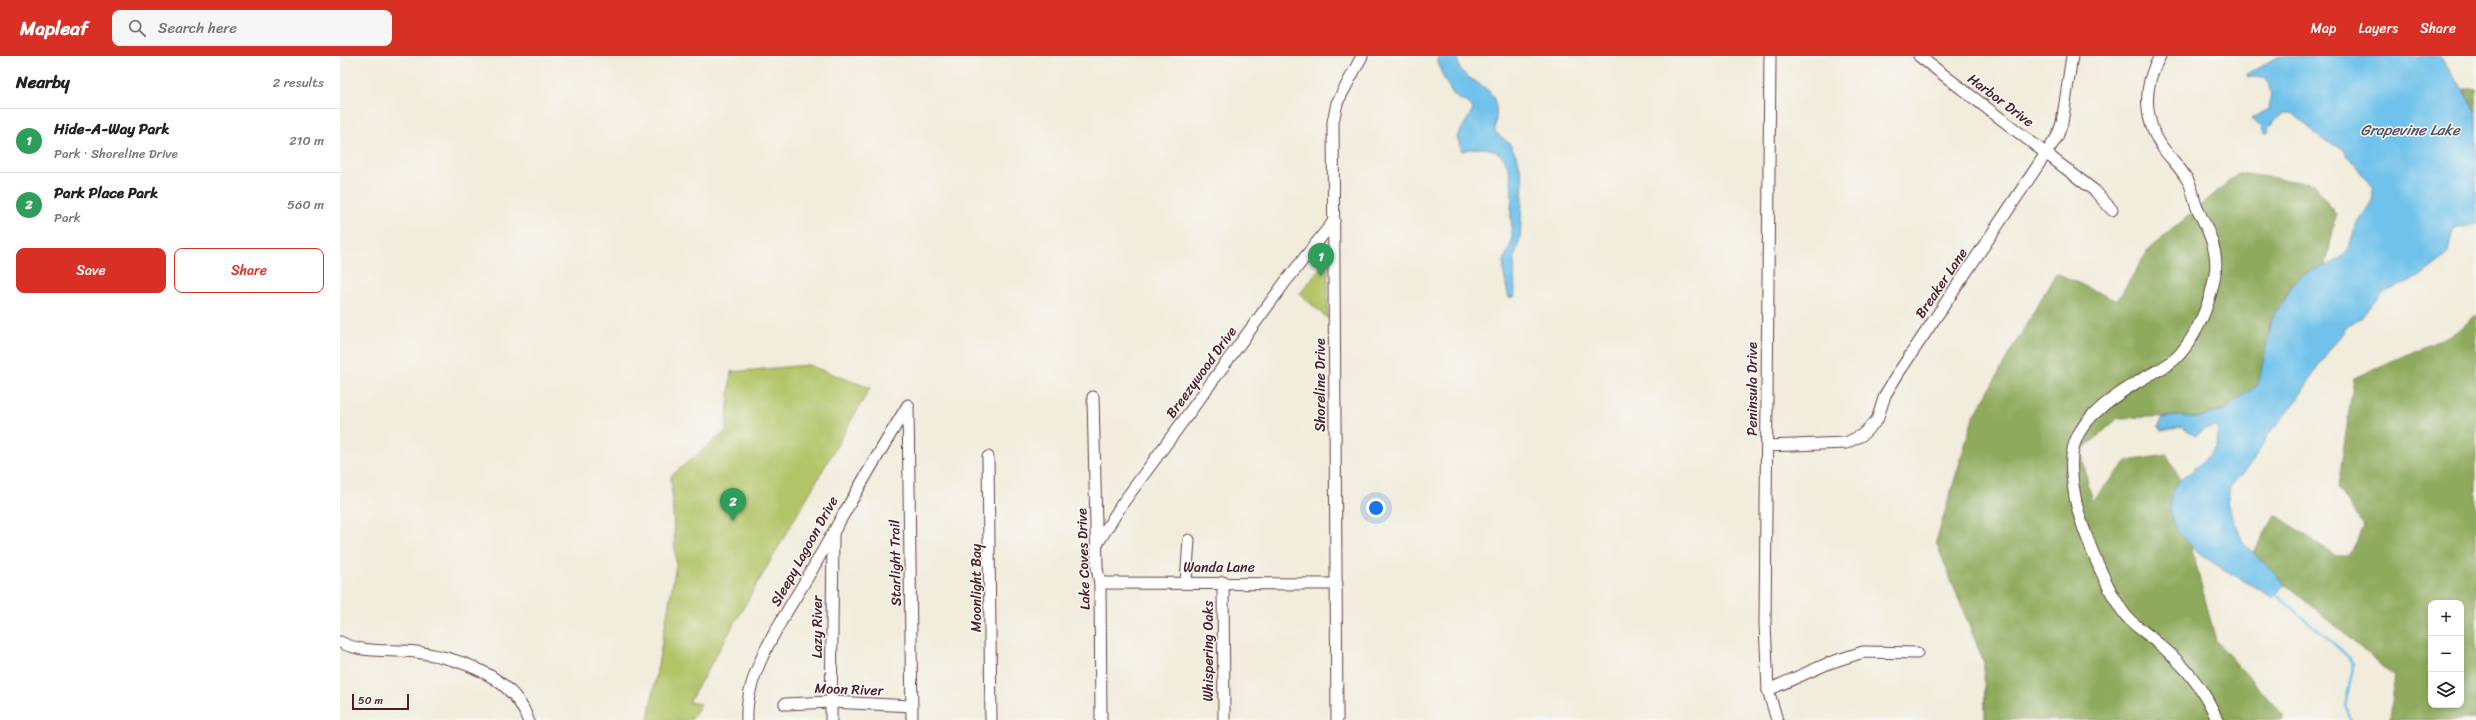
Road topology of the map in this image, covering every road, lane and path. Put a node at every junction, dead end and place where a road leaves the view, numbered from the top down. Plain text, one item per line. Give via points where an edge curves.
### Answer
1 (1362, 56) edge
2 (1770, 56) edge
3 (2072, 56) edge
4 (2160, 56) edge
5 (1921, 57) edge
6 (2047, 153) junction
7 (2112, 210) dead end
8 (1334, 222) junction
9 (1094, 397) dead end
10 (908, 405) joint
11 (1767, 446) junction
12 (988, 457) dead end
13 (832, 533) junction
14 (1189, 540) dead end
15 (1097, 544) junction
16 (1186, 582) junction
17 (1223, 582) junction
18 (1100, 584) junction
19 (1337, 584) junction
20 (340, 642) edge
21 (1917, 653) dead end
22 (1768, 690) junction
23 (832, 702) junction
24 (785, 704) dead end
25 (912, 706) junction
26 (528, 720) edge
27 (747, 720) edge
28 (831, 720) edge
29 (912, 720) edge
30 (992, 720) edge
31 (1101, 720) edge
32 (1224, 720) edge
33 (1337, 720) edge
34 (1777, 720) edge
35 (2217, 720) edge

1 - 8 street, Shoreline Drive via 1334,112
2 - 11 street, Peninsula Drive
3 - 6 street, Breaker Lane via 2062,123
4 - 35 street via 2148,81 2148,112 2160,142 2195,193 2196,207 2209,230 2216,256 2216,273 2204,312 2180,355 2108,402 2081,431 2072,452 2072,477 2080,522 2121,608 2138,628 2197,682 2206,694
5 - 6 street, Harbor Drive
6 - 7 street, Harbor Drive via 2095,191
6 - 11 street, Breaker Lane via 1899,372 1885,395 1877,420 1869,429 1846,443
8 - 15 street, Breezywood Drive via 1286,281 1122,504
8 - 19 street, Shoreline Drive
9 - 15 street, Lake Coves Drive
10 - 13 street, Sleepy Lagoon Drive
10 - 25 street, Starlight Trail
11 - 22 street, Peninsula Drive via 1765,624
12 - 30 street, Moonlight Bay
13 - 23 street, Lazy River
13 - 27 street, Sleepy Lagoon Drive via 756,672 747,705
14 - 16 street
15 - 18 street, Lake Coves Drive
16 - 17 street, Wanda Lane
16 - 18 street, Wanda Lane
17 - 19 street, Wanda Lane
17 - 32 street, Whispering Oaks
18 - 31 street, Lake Coves Drive
19 - 33 street, Shoreline Drive
20 - 26 street via 363,650 416,652 456,662 492,675 514,695
21 - 22 street via 1863,652 1829,663
22 - 34 street, Peninsula Drive
23 - 24 street, Moon River
23 - 25 street, Moon River
23 - 28 street, Lazy River
25 - 29 street, Starlight Trail

